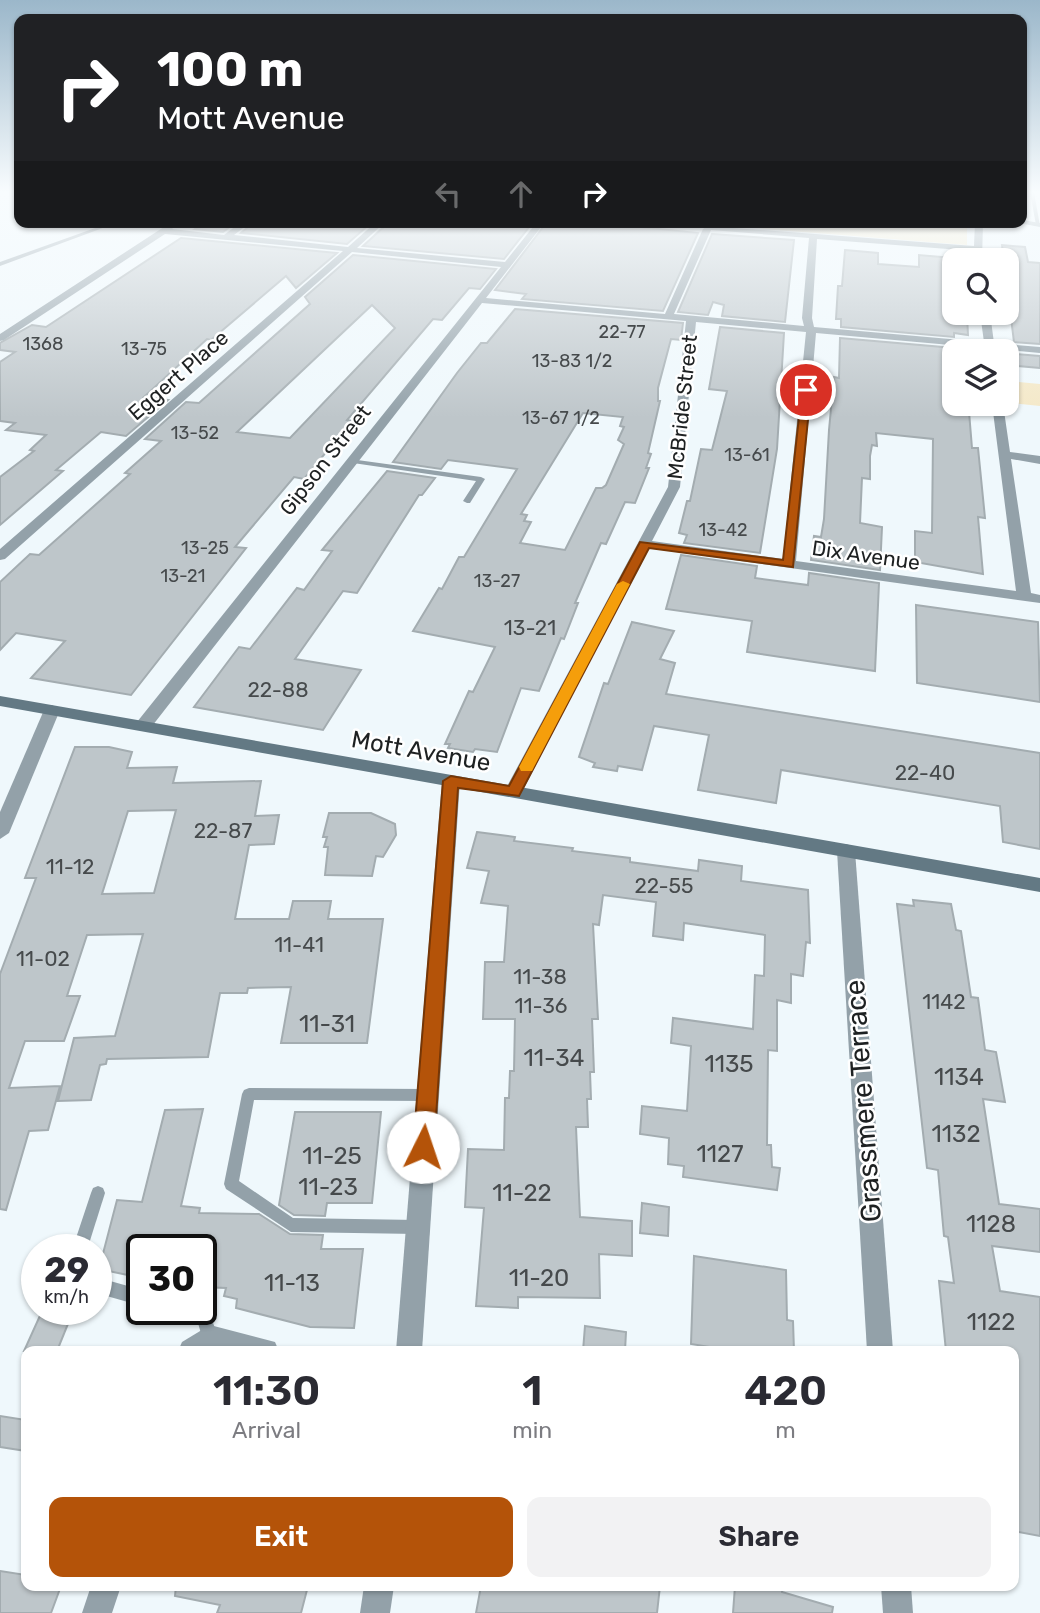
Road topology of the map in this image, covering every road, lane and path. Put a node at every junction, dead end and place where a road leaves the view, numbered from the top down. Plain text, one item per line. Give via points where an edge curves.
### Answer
1 (108, 267) edge
2 (329, 267) edge
3 (506, 267) edge
4 (689, 267) edge
5 (811, 267) edge
6 (481, 300) junction
7 (668, 317) junction
8 (691, 319) junction
9 (809, 328) junction
10 (0, 338) edge
11 (942, 343) edge
12 (1019, 349) edge
13 (1040, 350) edge
14 (999, 416) edge
15 (1004, 456) junction
16 (1040, 460) edge
17 (353, 461) junction
18 (467, 501) dead end
19 (645, 544) junction
20 (0, 556) edge
21 (789, 565) junction
22 (1024, 597) junction
23 (1040, 599) edge
24 (0, 701) edge
25 (52, 710) junction
26 (143, 726) junction
27 (451, 781) junction
28 (513, 792) junction
29 (0, 833) edge
30 (846, 851) junction
31 (1040, 886) edge
32 (427, 1095) junction
33 (98, 1193) dead end
34 (417, 1227) junction
35 (84, 1234) edge
36 (201, 1325) edge
37 (200, 1344) edge
38 (219, 1346) edge
39 (409, 1346) edge
40 (880, 1346) edge
41 (104, 1591) edge
42 (378, 1591) edge
43 (896, 1591) edge
44 (97, 1613) edge
45 (375, 1613) edge
46 (898, 1613) edge

1 - 10 street
2 - 20 street, Eggert Place
3 - 6 street, Gipson Street
4 - 7 street, McBride Street
5 - 9 street
6 - 7 street
6 - 17 street, Gipson Street
7 - 8 street
8 - 9 street
8 - 19 street, McBride Street via 678,475
9 - 11 street
9 - 21 street via 812,338
12 - 13 street
14 - 15 street
15 - 16 street
15 - 22 street
17 - 18 lane via 481,479
17 - 26 street, Gipson Street
19 - 21 street, Dix Avenue
19 - 28 street, McBride Street
21 - 22 street, Dix Avenue
22 - 23 street, Dix Avenue
24 - 25 street, Mott Avenue
25 - 26 street, Mott Avenue
25 - 29 street
26 - 27 street, Mott Avenue
27 - 28 street, Mott Avenue
27 - 32 street
28 - 30 street, Mott Avenue
30 - 31 street, Mott Avenue
30 - 40 street, Grassmere Terrace
32 - 34 street
32 - 34 lane via 249,1094 231,1184 291,1225
33 - 35 lane
34 - 39 street
36 - 37 lane
37 - 38 street
41 - 44 street
42 - 45 street
43 - 46 street

